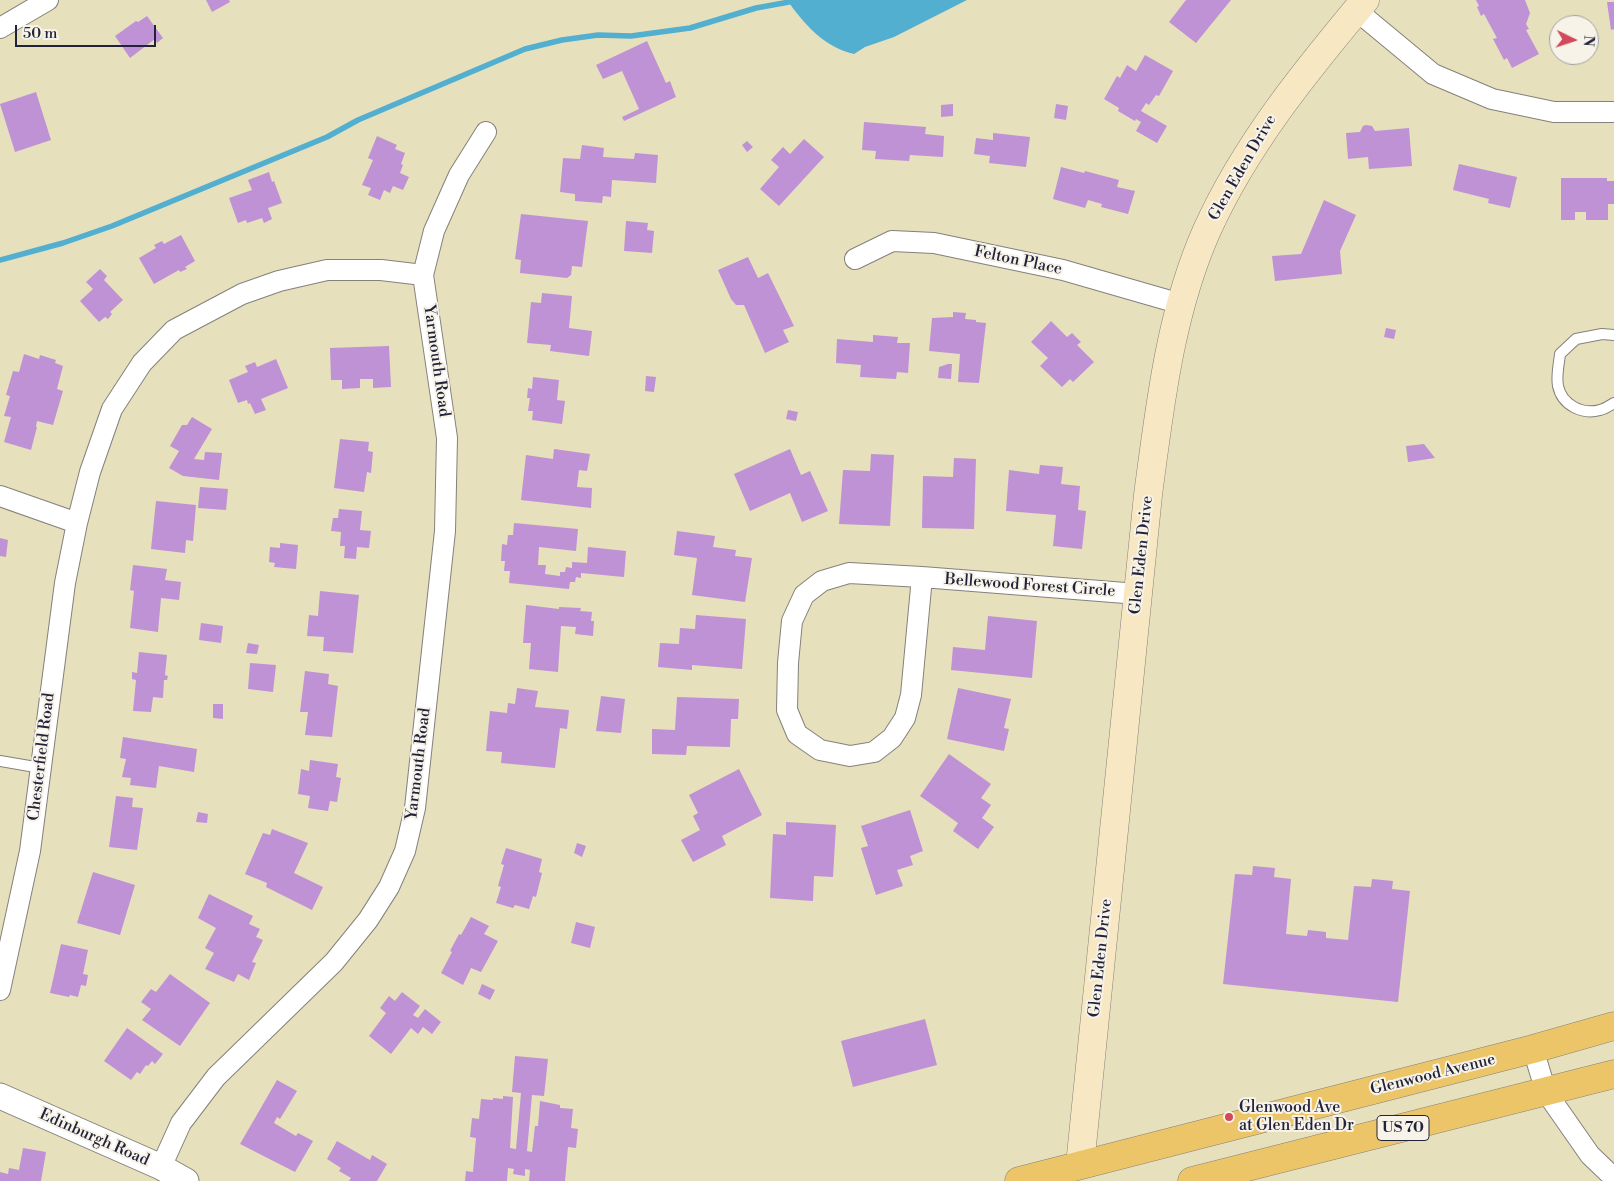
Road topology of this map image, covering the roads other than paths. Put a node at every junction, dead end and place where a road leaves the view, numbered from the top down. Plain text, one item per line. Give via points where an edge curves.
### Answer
1 (48, 0) edge
2 (1361, 5) edge
3 (0, 28) edge
4 (1614, 112) edge
5 (486, 132) dead end
6 (856, 258) dead end
7 (423, 275) junction
8 (1181, 304) junction
9 (1614, 335) edge
10 (1614, 403) edge
11 (0, 496) edge
12 (77, 523) junction
13 (922, 577) junction
14 (1138, 594) junction
15 (0, 761) edge
16 (40, 768) junction
17 (0, 990) edge
18 (1614, 1026) edge
19 (1533, 1049) junction
20 (1614, 1074) edge
21 (1546, 1092) junction
22 (0, 1096) edge
23 (161, 1167) junction
24 (1080, 1173) edge
25 (1614, 1178) edge
26 (186, 1181) edge
27 (1019, 1181) edge
28 (1192, 1181) edge

1 - 3 street
2 - 4 street via 1433,74 1492,99 1554,112
2 - 8 main road, Glen Eden Drive via 1311,65 1251,148 1207,231
5 - 7 street, Yarmouth Road via 459,175 434,231
6 - 8 street, Felton Place via 892,241 934,242 1063,270
7 - 12 street via 381,270 327,270 242,294 174,330 142,363 112,409 90,472
7 - 23 street, Yarmouth Road via 447,438 445,532 415,808 405,851 389,887 362,927 334,962 216,1077 181,1123
8 - 14 main road, Glen Eden Drive via 1162,390
9 - 10 lane via 1576,339 1560,354 1558,384 1560,393 1574,408 1593,412
11 - 12 street
12 - 16 street, Chesterfield Road via 65,583
13 - 13 street, Bellewood Forest Circle via 848,573 822,581 804,595 792,621 787,710 797,734 820,750 850,756 874,752 892,738 905,718 911,695
13 - 14 street, Bellewood Forest Circle
14 - 24 main road, Glen Eden Drive
15 - 16 lane
16 - 17 street, Chesterfield Road via 30,851
18 - 19 main road, Glenwood Avenue
19 - 21 street
19 - 24 main road, Glenwood Avenue
20 - 21 main road, US 70
21 - 25 street via 1590,1155
21 - 28 main road, US 70
22 - 23 street, Edinburgh Road
23 - 26 street, Edinburgh Road
24 - 27 main road, Glenwood Avenue

